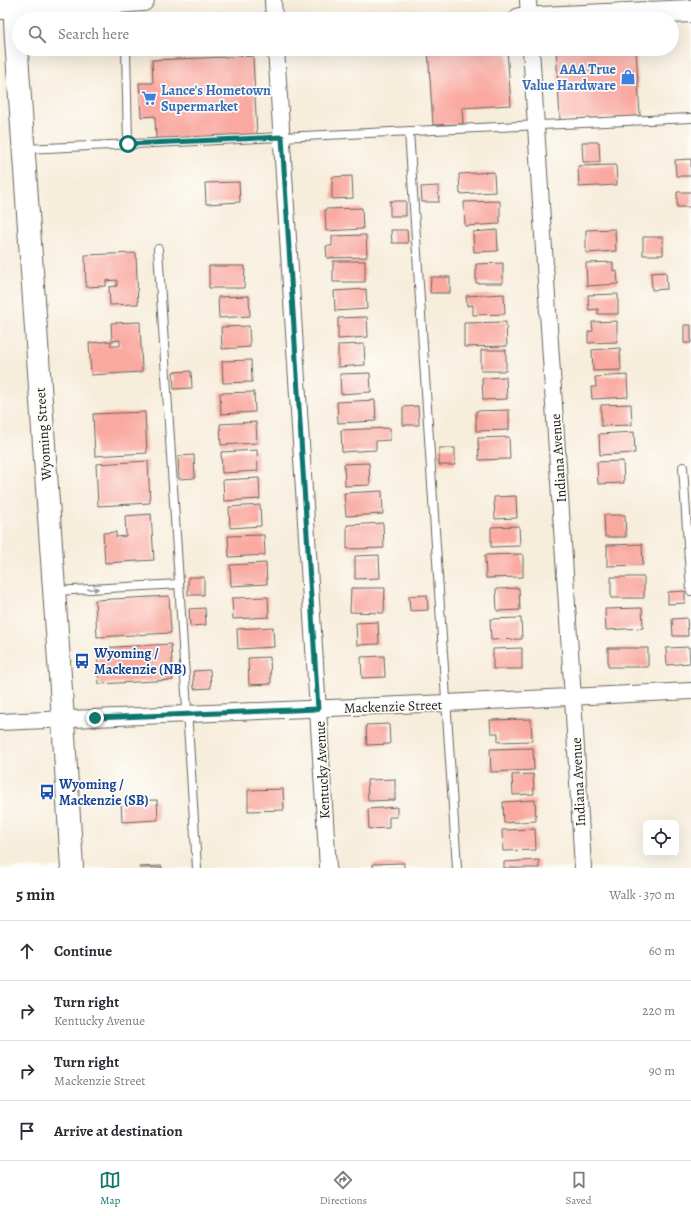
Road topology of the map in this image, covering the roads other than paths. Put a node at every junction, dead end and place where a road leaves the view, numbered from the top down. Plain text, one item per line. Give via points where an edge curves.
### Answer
1 (143, 0) edge
2 (273, 0) edge
3 (528, 0) edge
4 (10, 5) edge
5 (43, 8) edge
6 (109, 11) edge
7 (691, 11) edge
8 (274, 12) edge
9 (529, 12) edge
10 (671, 12) edge
11 (12, 22) edge
12 (12, 42) edge
13 (16, 56) edge
14 (126, 56) edge
15 (276, 56) edge
16 (531, 56) edge
17 (0, 57) edge
18 (691, 118) edge
19 (536, 125) junction
20 (409, 131) junction
21 (282, 137) junction
22 (128, 144) junction
23 (24, 149) junction
24 (158, 249) dead end
25 (682, 467) dead end
26 (178, 584) junction
27 (691, 590) edge
28 (54, 591) junction
29 (691, 691) edge
30 (573, 698) junction
31 (446, 703) junction
32 (318, 709) junction
33 (187, 715) junction
34 (63, 719) junction
35 (0, 722) edge
36 (72, 868) edge
37 (197, 868) edge
38 (328, 868) edge
39 (457, 868) edge
40 (583, 868) edge

1 - 6 street
2 - 8 street
3 - 9 street
4 - 5 street
4 - 11 street, Wyoming Street
5 - 6 street
7 - 10 street
12 - 17 street
13 - 23 street, Wyoming Street
14 - 22 lane
15 - 21 street, Kentucky Avenue
16 - 19 street, Indiana Avenue
18 - 19 lane
19 - 20 lane
19 - 30 street, Indiana Avenue
20 - 21 lane via 399,128
20 - 31 lane
21 - 22 lane
21 - 32 street, Kentucky Avenue
22 - 23 lane
23 - 28 street, Wyoming Street
24 - 26 lane
25 - 27 lane
28 -> 26 lane
26 - 33 lane
28 - 34 street, Wyoming Street
29 - 30 street, Mackenzie Street
30 - 31 street, Mackenzie Street
30 - 40 street, Indiana Avenue
31 - 32 street, Mackenzie Street
31 - 39 lane
32 - 33 street, Mackenzie Street
32 - 38 street, Kentucky Avenue
33 - 34 street, Mackenzie Street
33 - 37 lane
34 - 35 street, Mackenzie Street
34 - 36 street, Wyoming Street

